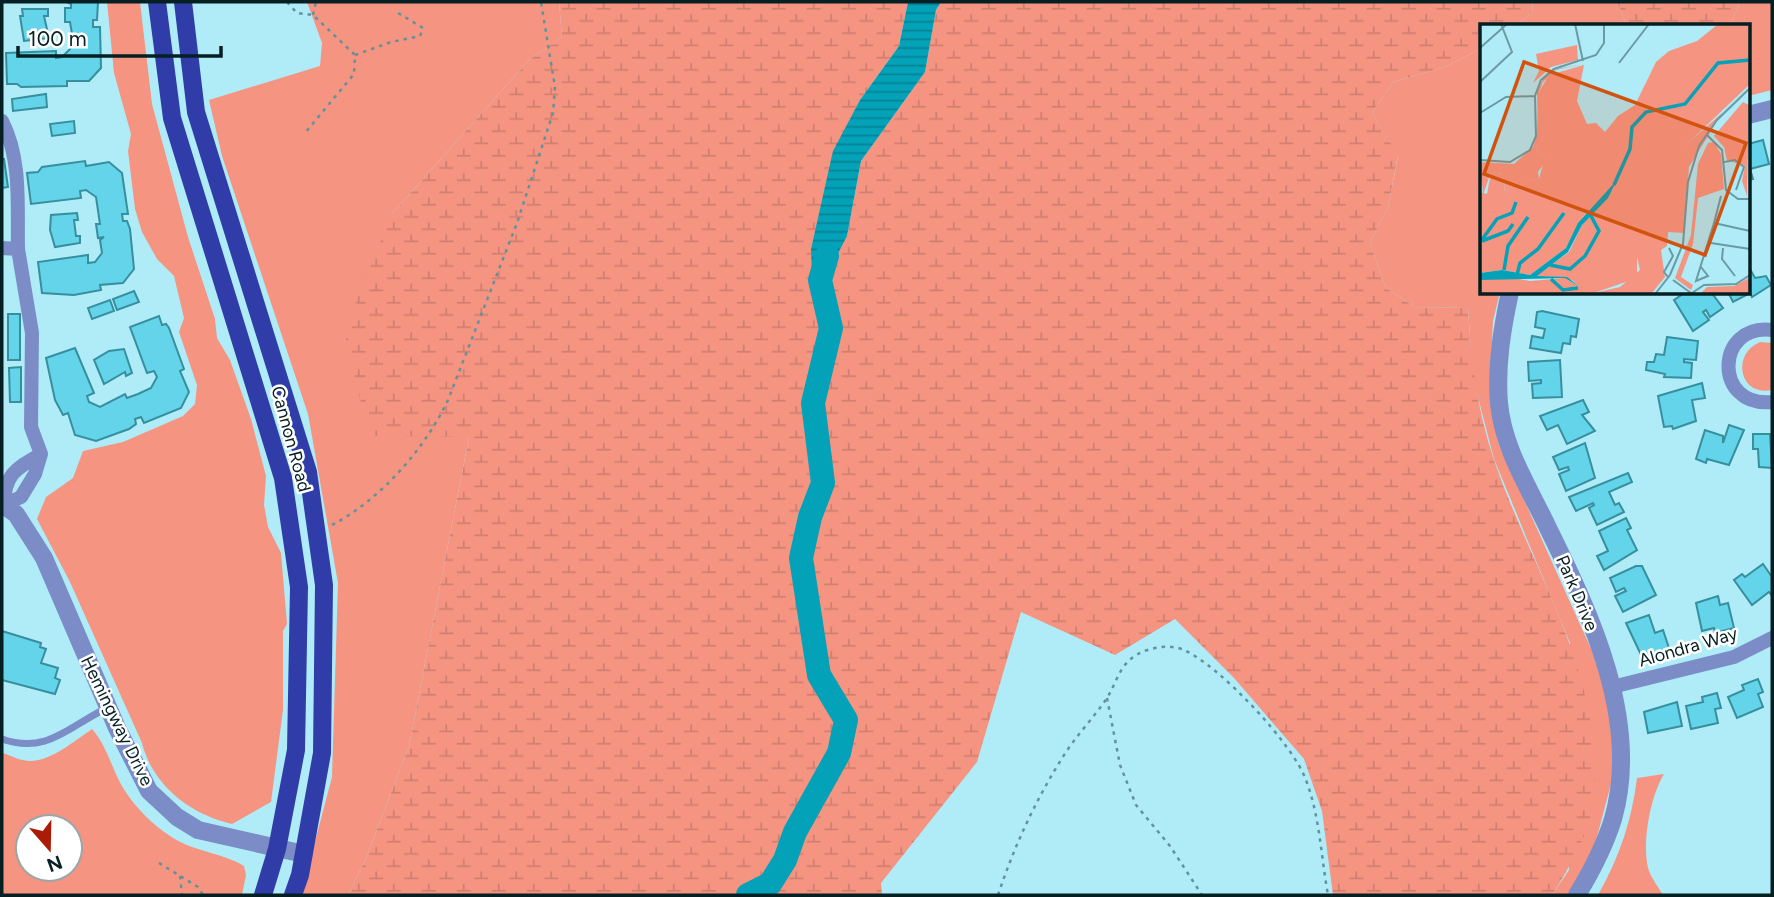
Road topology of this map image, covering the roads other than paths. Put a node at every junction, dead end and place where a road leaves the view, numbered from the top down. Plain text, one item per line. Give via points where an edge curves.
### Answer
1 (157, 2) edge
2 (183, 2) edge
3 (1772, 109) edge
4 (1750, 114) edge
5 (2, 121) edge
6 (2, 248) edge
7 (18, 249) junction
8 (1510, 294) edge
9 (1772, 330) edge
10 (1772, 402) edge
11 (3, 504) edge
12 (1772, 638) edge
13 (1612, 687) junction
14 (108, 708) junction
15 (2, 739) edge
16 (277, 849) junction
17 (304, 854) junction
18 (263, 895) edge
19 (293, 895) edge
20 (1577, 895) edge

1 - 16 main road, Cannon Road via 172,118 283,478 299,587 296,750
2 - 17 main road, Cannon Road via 196,112 308,472 317,534 324,585 322,753
3 - 4 street
5 - 7 street via 17,173
6 - 7 street
7 - 11 street via 32,333 31,427 41,454 16,468 4,488
8 - 13 street, Park Drive via 1500,339 1499,404 1512,455 1556,544
9 - 10 street via 1740,338 1728,361 1729,374 1741,395
11 - 14 street, Hemingway Drive via 16,514 44,558
12 - 13 street, Alondra Way via 1734,657
13 - 20 street, Park Drive via 1620,745 1613,818
14 - 15 lane via 47,743 22,746
14 - 16 street, Hemingway Drive via 143,782 177,817 214,835
16 - 17 street, Hemingway Drive
16 - 18 main road, Cannon Road
17 - 19 main road, Cannon Road

